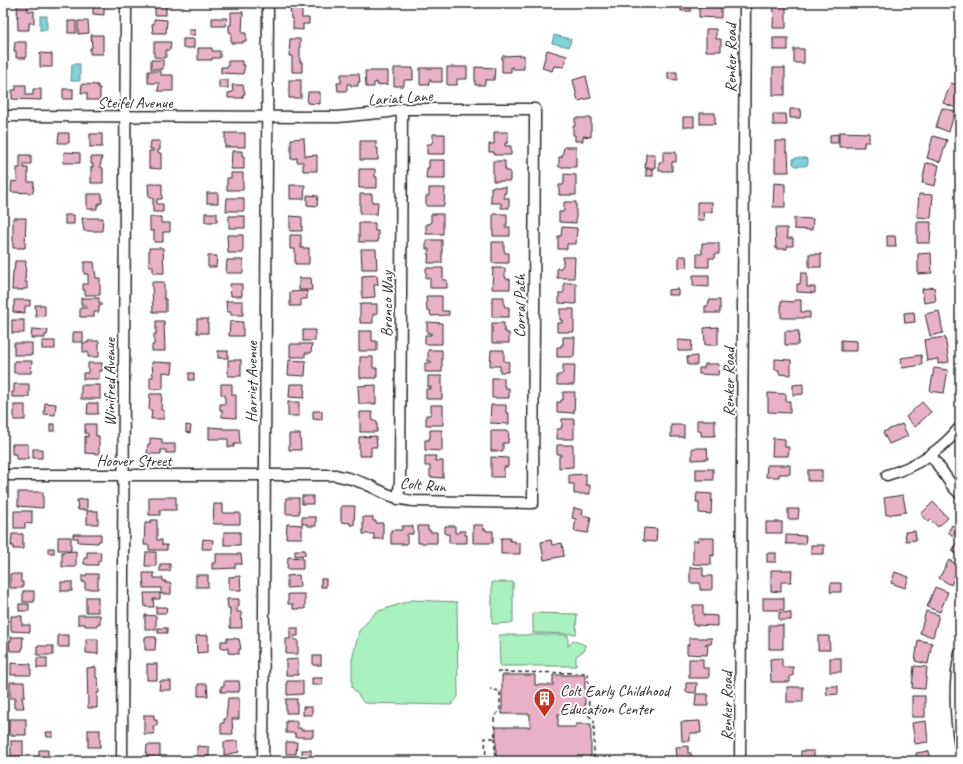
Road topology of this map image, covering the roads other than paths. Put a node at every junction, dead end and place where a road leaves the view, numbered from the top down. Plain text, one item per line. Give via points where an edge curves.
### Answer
1 (126, 3) edge
2 (268, 3) edge
3 (745, 3) edge
4 (402, 109) junction
5 (535, 109) joint
6 (3, 116) edge
7 (126, 117) junction
8 (267, 117) junction
9 (960, 427) edge
10 (931, 455) junction
11 (3, 475) edge
12 (887, 475) dead end
13 (123, 476) junction
14 (265, 476) junction
15 (960, 494) edge
16 (398, 499) junction
17 (533, 503) joint
18 (960, 653) edge
19 (960, 747) edge
20 (122, 761) edge
21 (263, 761) edge
22 (740, 761) edge

1 - 7 street, Winifred Avenue
2 - 8 street, Harriet Avenue
3 - 22 street, Renker Road
4 - 5 street, Lariat Lane
4 - 8 street, Lariat Lane via 338,117
4 - 16 street, Bronco Way
5 - 17 street, Corral Path
6 - 7 street, Steifel Avenue
7 - 8 street, Steifel Avenue
7 - 13 street, Winifred Avenue
8 - 14 street, Harriet Avenue
9 - 10 street
10 - 12 street
10 - 15 street
11 - 13 street, Hoover Street
13 - 14 street, Hoover Street
13 - 20 street, Winifred Avenue
14 - 16 street, Colt Run via 335,475 350,478
14 - 21 street, Harriet Avenue
16 - 17 street, Colt Run
18 - 19 street via 955,701

